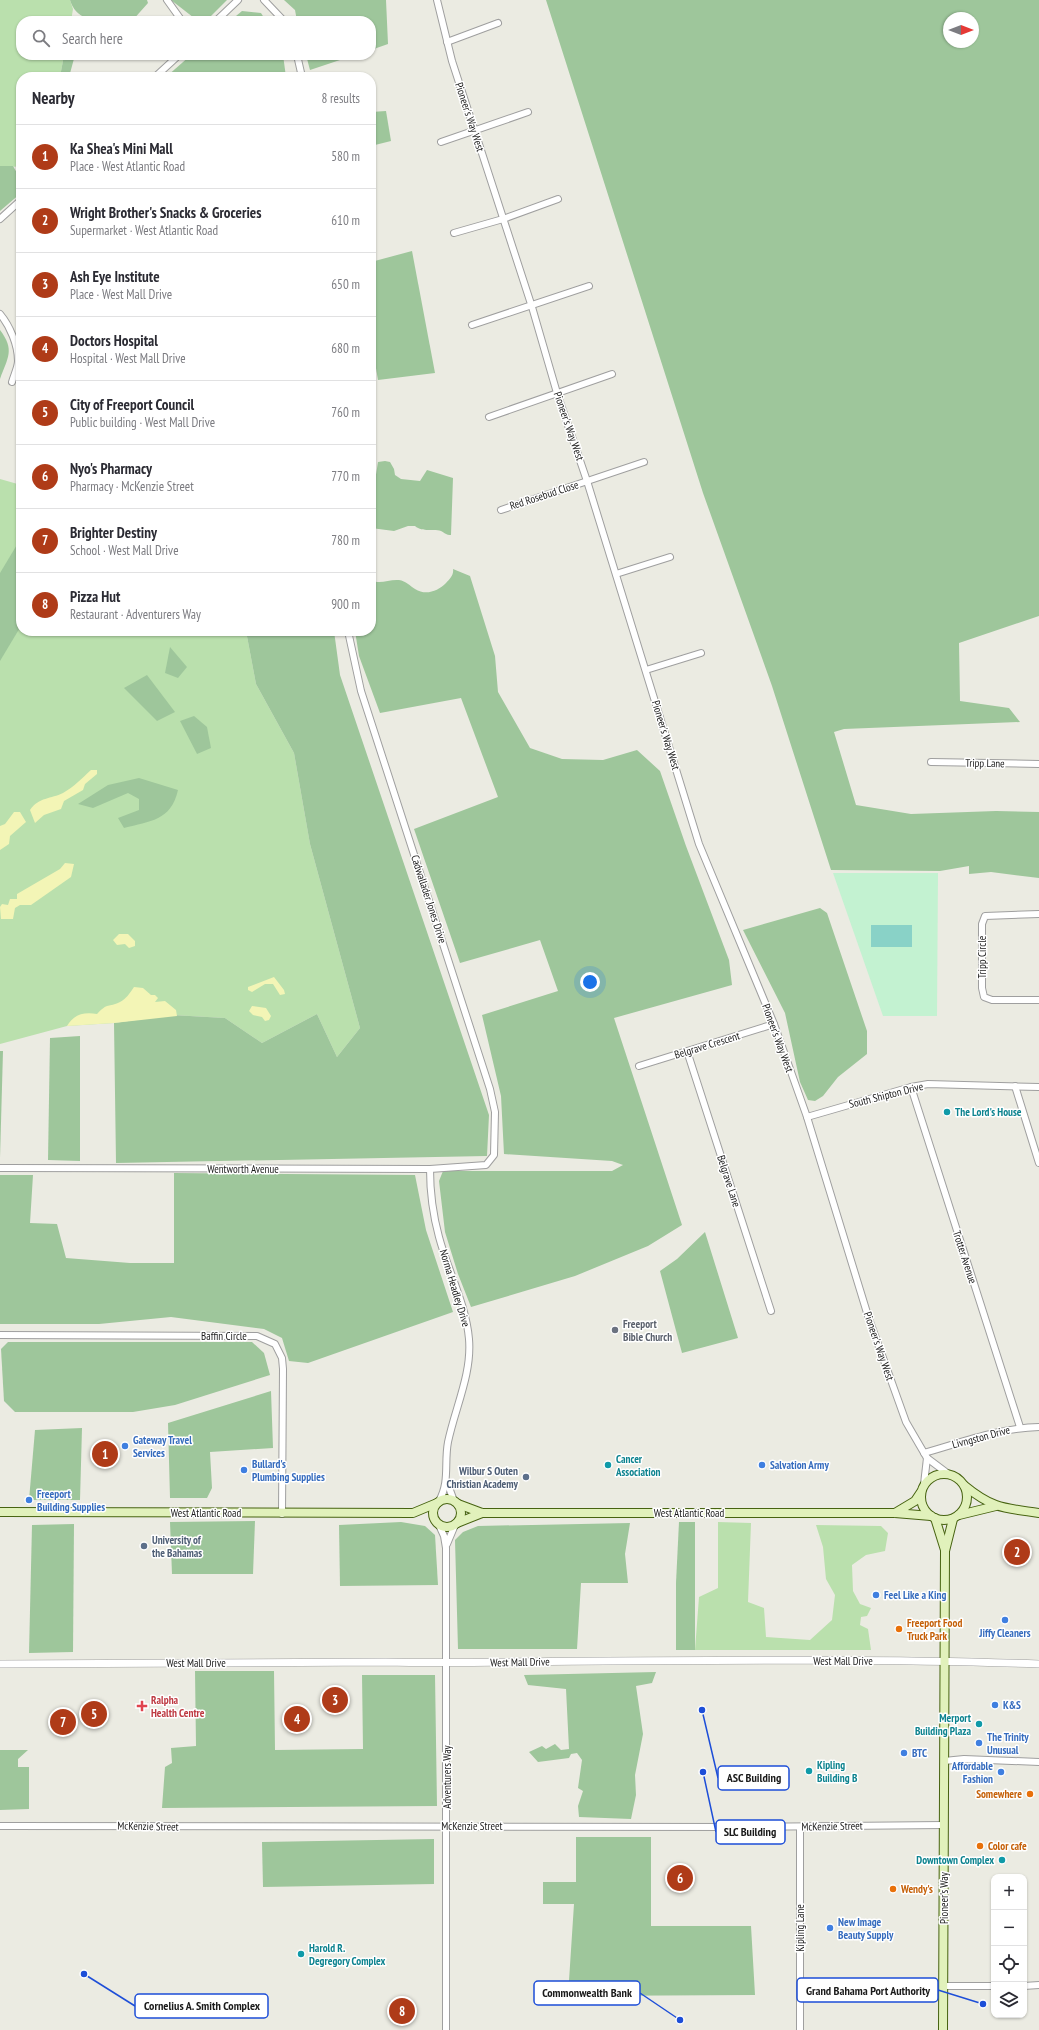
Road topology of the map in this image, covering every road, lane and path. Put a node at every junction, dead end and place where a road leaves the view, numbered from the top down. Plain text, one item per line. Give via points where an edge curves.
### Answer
1 (167, 0) edge
2 (238, 0) edge
3 (264, 0) edge
4 (437, 0) edge
5 (178, 16) edge
6 (221, 16) edge
7 (279, 16) edge
8 (498, 23) dead end
9 (447, 42) junction
10 (174, 60) edge
11 (298, 60) edge
12 (160, 72) edge
13 (301, 72) edge
14 (528, 112) dead end
15 (474, 130) junction
16 (441, 142) dead end
17 (558, 199) dead end
18 (16, 205) edge
19 (0, 219) edge
20 (503, 219) junction
21 (454, 233) dead end
22 (589, 286) dead end
23 (532, 307) junction
24 (0, 314) edge
25 (472, 325) dead end
26 (16, 344) edge
27 (16, 369) edge
28 (612, 374) dead end
29 (12, 382) dead end
30 (557, 393) junction
31 (489, 417) dead end
32 (644, 462) dead end
33 (587, 481) junction
34 (501, 510) dead end
35 (670, 557) dead end
36 (616, 574) junction
37 (349, 636) edge
38 (702, 653) dead end
39 (646, 670) junction
40 (931, 762) dead end
41 (1039, 764) edge
42 (1039, 914) edge
43 (1039, 1000) edge
44 (774, 1024) junction
45 (687, 1051) junction
46 (639, 1066) dead end
47 (1015, 1086) junction
48 (911, 1087) junction
49 (1039, 1087) edge
50 (807, 1117) junction
51 (1039, 1163) edge
52 (486, 1165) joint
53 (0, 1168) edge
54 (430, 1169) junction
55 (771, 1311) dead end
56 (0, 1335) edge
57 (1020, 1427) junction
58 (1039, 1427) edge
59 (926, 1455) junction
60 (947, 1473) junction
61 (446, 1478) junction
62 (965, 1486) junction
63 (923, 1488) junction
64 (438, 1502) junction
65 (456, 1502) junction
66 (996, 1506) junction
67 (0, 1512) edge
68 (413, 1512) junction
69 (482, 1513) junction
70 (895, 1513) junction
71 (1039, 1513) edge
72 (282, 1514) junction
73 (933, 1517) junction
74 (956, 1517) junction
75 (438, 1524) junction
76 (456, 1524) junction
77 (446, 1548) junction
78 (945, 1551) junction
79 (943, 1661) junction
80 (447, 1663) junction
81 (0, 1664) edge
82 (1039, 1664) edge
83 (944, 1761) junction
84 (1039, 1762) edge
85 (447, 1825) junction
86 (944, 1825) junction
87 (0, 1826) edge
88 (800, 1827) junction
89 (1039, 1985) edge
90 (943, 1986) junction
91 (991, 1986) edge
92 (1027, 1986) edge
93 (446, 2030) edge
94 (800, 2030) edge
95 (943, 2030) edge

1 - 5 street
2 - 6 street
3 - 7 street
4 - 9 street, Pioneer's Way West
8 - 9 street
9 - 15 street, Pioneer's Way West
10 - 12 street
11 - 13 street
14 - 15 street
15 - 16 street
15 - 20 street, Pioneer's Way West
17 - 20 street
18 - 19 street
20 - 21 street
20 - 23 street, Pioneer's Way West
22 - 23 street
23 - 25 street
23 - 30 street, Pioneer's Way West
24 - 26 street
27 - 29 street
28 - 30 street
30 - 31 street
30 - 33 street, Pioneer's Way West
32 - 33 street, Red Rosebud Close
33 - 34 street, Red Rosebud Close
33 - 36 street, Pioneer's Way West
35 - 36 street
36 - 39 street, Pioneer's Way West
37 - 52 street, Cadwallader Jones Drive via 361,691 490,1089 495,1112 496,1140 494,1155
38 - 39 street
39 - 44 street, Pioneer's Way West via 699,844
40 - 41 street, Tripp Lane
42 - 43 street, Tripp Circle via 986,916 982,924 982,988 984,997 992,1000
44 - 45 street, Belgrave Crescent
44 - 50 street, Pioneer's Way West
45 - 46 street, Belgrave Crescent
45 - 55 street, Belgrave Lane
47 - 48 street, South Shipton Drive via 928,1084
47 - 49 street, South Shipton Drive
47 - 51 street
48 - 50 street, South Shipton Drive
48 - 57 street, Trotter Avenue
50 - 59 street, Pioneer's Way West via 868,1316 906,1422
52 - 54 street, Wentworth Avenue
53 - 54 street, Wentworth Avenue
54 - 61 street, Norma Headley Drive via 430,1188 439,1237 467,1322 469,1340 469,1358 448,1444
56 - 72 street, Baffin Circle via 256,1336 275,1344 282,1358 283,1369
57 - 58 street, Livngston Drive
57 - 59 street, Livngston Drive via 990,1432
59 - 60 street, Pioneer's Way West
59 - 63 street
60 - 62 main road via 954,1475
60 - 63 main road via 930,1478
61 - 64 street, Norma Headley Drive
61 - 65 street, Norma Headley Drive
62 - 66 main road
62 - 74 main road via 967,1501
63 - 70 main road via 915,1501
63 - 73 main road via 921,1501 924,1509
64 - 65 main road, West Atlantic Road via 447,1499
64 - 68 main road, West Atlantic Road
64 - 75 main road via 433,1513
65 - 69 main road, West Atlantic Road
65 - 76 main road via 462,1512
66 - 71 main road
66 - 74 main road
67 - 72 main road, West Atlantic Road
68 - 72 main road, West Atlantic Road
68 - 75 main road, West Atlantic Road
69 - 70 main road, West Atlantic Road
69 - 76 main road, West Atlantic Road
70 - 73 main road, West Atlantic Road
73 - 74 main road via 944,1520
73 - 78 main road, Pioneer's Way
74 - 78 main road, Pioneer's Way
75 - 76 main road, West Atlantic Road via 449,1528
75 - 77 street, Adventurers Way
76 - 77 street, Adventurers Way
77 - 80 street, Adventurers Way
78 - 79 main road, Pioneer's Way
79 - 80 street, West Mall Drive
79 - 82 street, West Mall Drive
79 - 83 main road, Pioneer's Way
80 - 81 street, West Mall Drive
80 - 85 street, Adventurers Way
83 - 84 street via 964,1759
83 - 86 main road, Pioneer's Way
85 - 87 street, McKenzie Street
85 - 88 street, McKenzie Street
85 - 93 street, Adventurers Way
86 - 88 street, McKenzie Street
86 - 90 main road, Pioneer's Way
88 - 94 street, Kipling Lane
89 - 92 street
90 - 91 street
90 - 95 main road, Pioneer's Way

